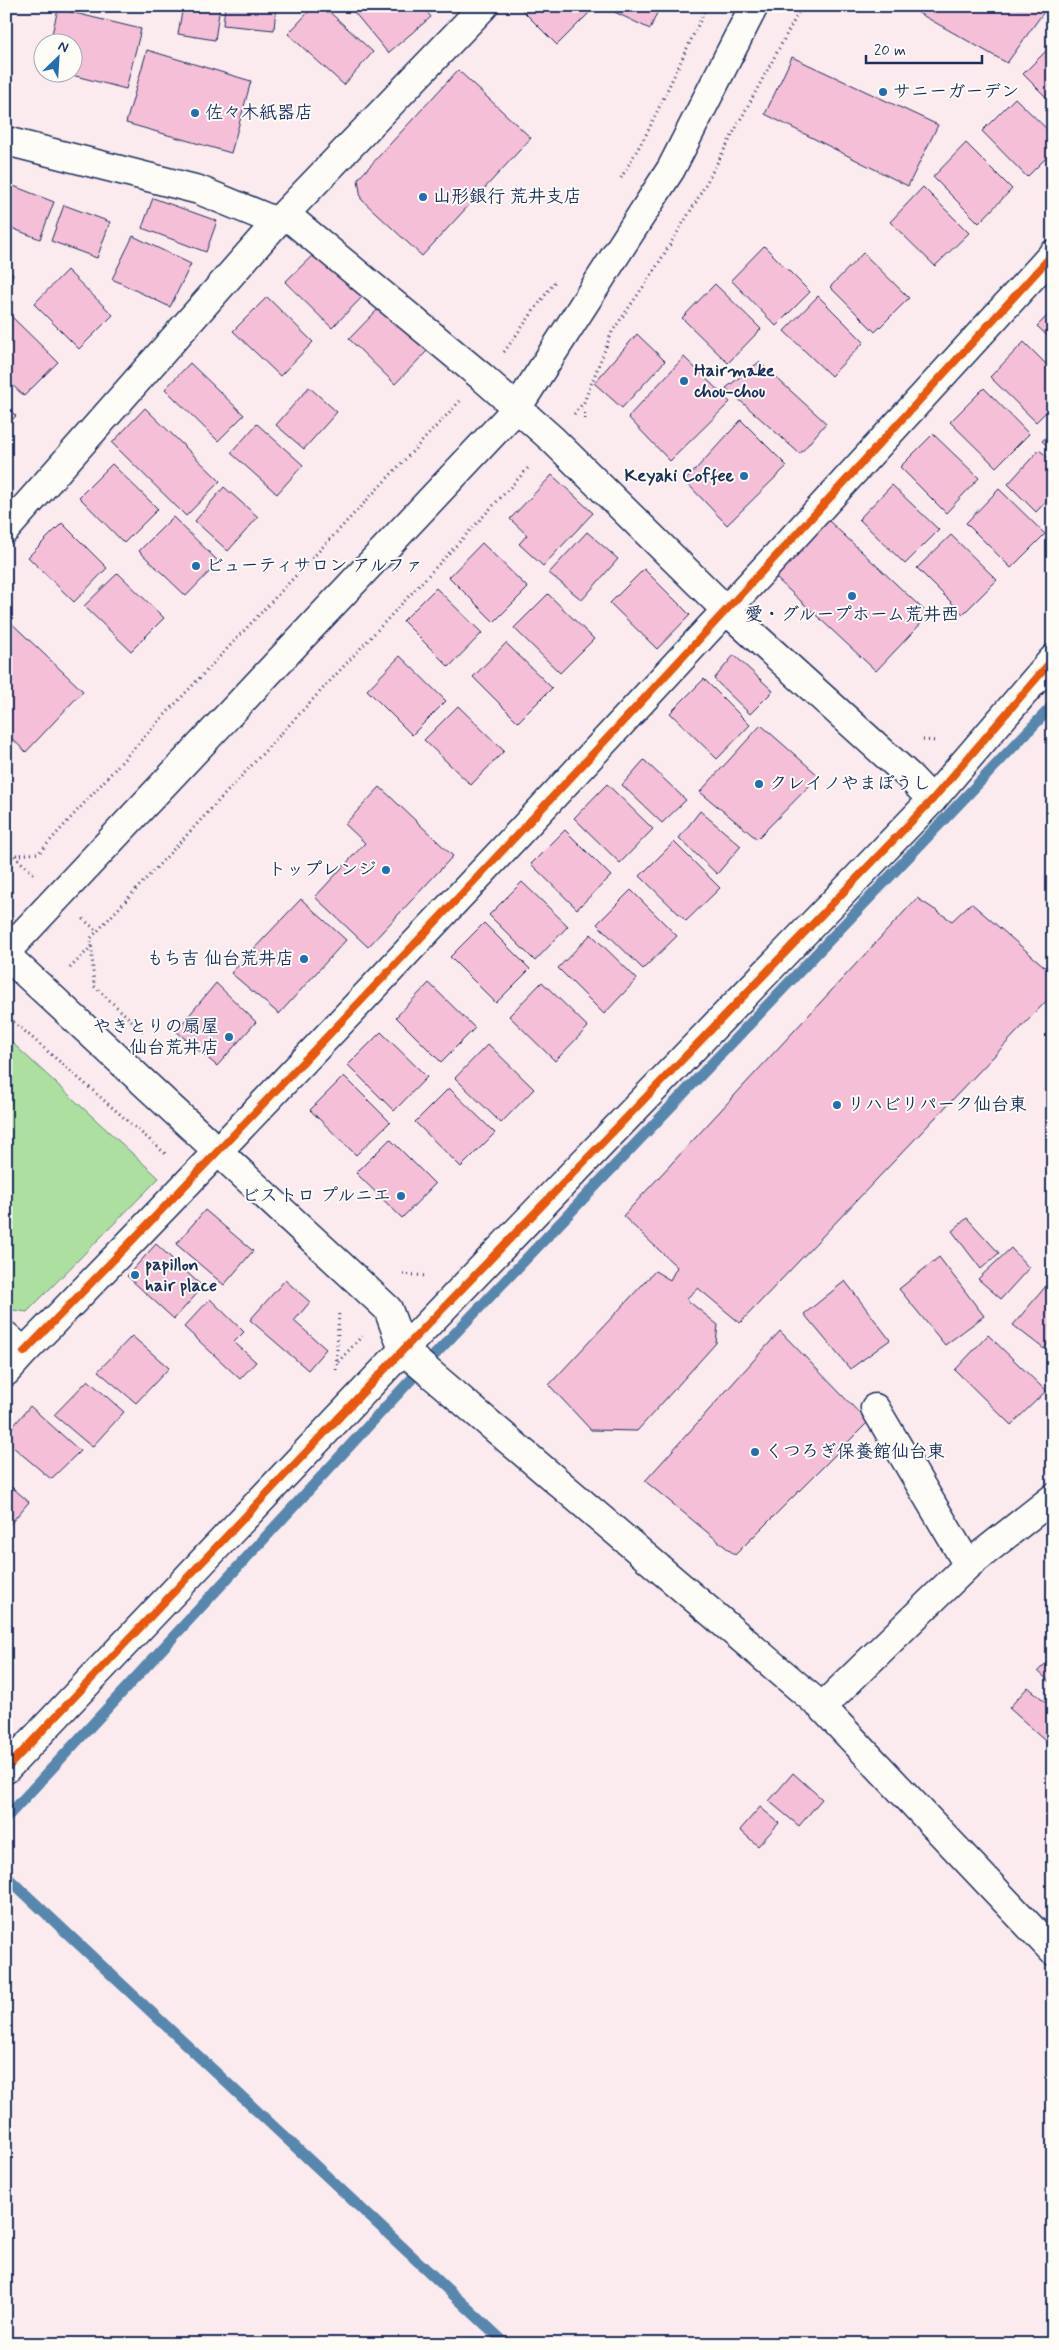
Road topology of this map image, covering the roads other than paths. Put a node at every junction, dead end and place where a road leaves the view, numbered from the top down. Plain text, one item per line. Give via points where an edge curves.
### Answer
1 (484, 6) edge
2 (754, 6) edge
3 (6, 141) edge
4 (281, 218) junction
5 (1053, 254) edge
6 (517, 408) junction
7 (6, 530) edge
8 (727, 611) junction
9 (1053, 659) edge
10 (932, 800) junction
11 (6, 954) edge
12 (219, 1150) junction
13 (15, 1344) edge
14 (406, 1353) junction
15 (6, 1372) edge
16 (875, 1408) dead end
17 (1053, 1498) edge
18 (968, 1565) junction
19 (822, 1707) junction
20 (6, 1769) edge
21 (1053, 1951) edge

1 - 4 street
2 - 6 street via 671,169
3 - 4 street via 199,190
4 - 6 street
4 - 7 street
5 - 8 street
6 - 8 street
6 - 11 street
8 - 10 street
8 - 12 street
9 - 10 street
10 - 14 street
11 - 12 street
12 - 13 street
12 - 14 street via 388,1309
13 - 15 street
14 - 19 street
14 - 20 street
16 - 18 street
17 - 18 street
18 - 19 street
19 - 21 street

